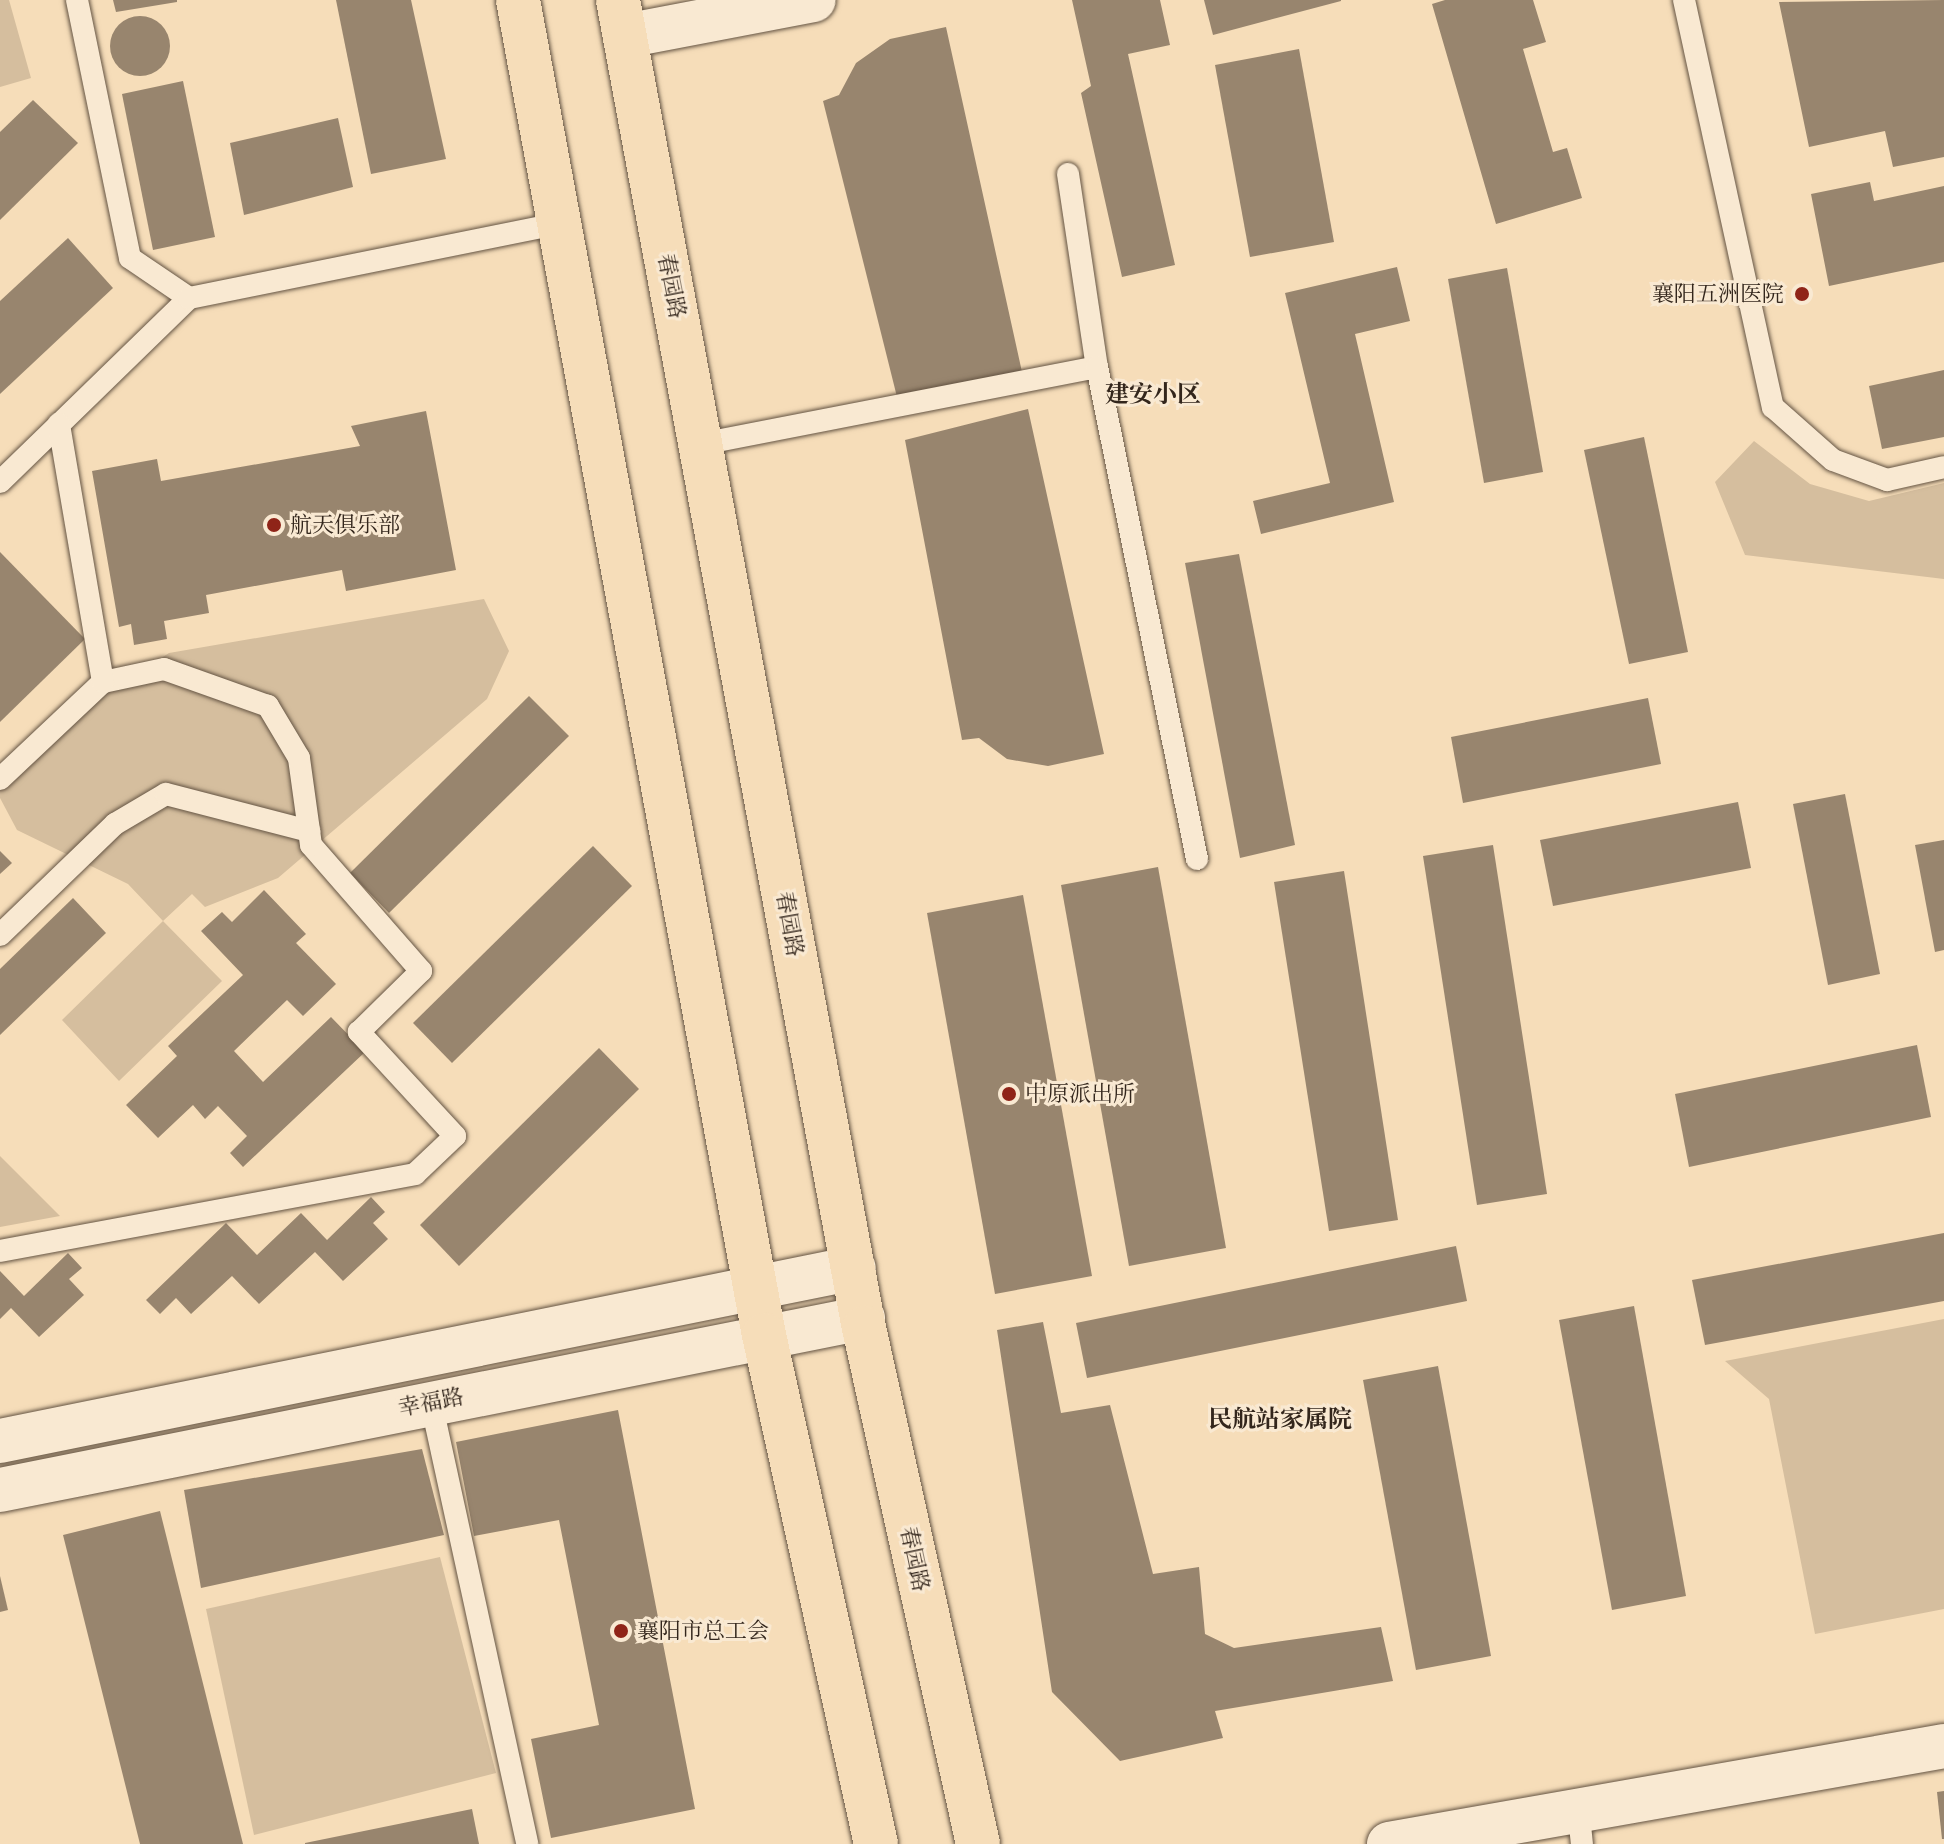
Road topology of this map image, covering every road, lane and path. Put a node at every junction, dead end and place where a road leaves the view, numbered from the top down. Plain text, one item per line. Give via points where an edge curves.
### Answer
1 (77, 0) edge
2 (518, 0) edge
3 (814, 0) edge
4 (1684, 0) edge
5 (622, 18) edge
6 (1068, 174) dead end
7 (560, 223) junction
8 (189, 298) junction
9 (1097, 367) junction
10 (59, 424) junction
11 (701, 444) junction
12 (1944, 467) edge
13 (0, 482) edge
14 (103, 682) junction
15 (0, 779) edge
16 (309, 831) junction
17 (1197, 859) dead end
18 (0, 935) edge
19 (0, 1251) edge
20 (854, 1268) junction
21 (758, 1289) junction
22 (863, 1318) junction
23 (764, 1335) junction
24 (431, 1402) junction
25 (0, 1441) edge
26 (0, 1490) edge
27 (1944, 1746) edge
28 (1580, 1830) edge
29 (527, 1844) edge
30 (876, 1844) edge
31 (978, 1844) edge
32 (1389, 1844) edge

1 - 8 lane via 130,258
2 - 7 main road
3 - 5 street
4 - 12 lane via 1773,407 1833,460 1887,480
5 - 11 main road, 春园路
6 - 9 lane
7 - 8 lane
7 - 21 main road
8 - 10 lane
9 - 11 lane
9 - 17 lane
10 - 13 lane
10 - 14 lane
11 - 20 main road, 春园路
14 - 15 lane
14 - 16 lane via 164,669 268,706 299,758
16 - 18 lane via 166,794 115,824
16 - 19 lane via 311,845 421,971 359,1032 455,1136 415,1174
20 - 21 street, 幸福路
20 - 22 main road, 春园路
21 - 23 main road
21 - 25 street, 幸福路
22 - 23 street, 幸福路
22 - 31 main road, 春园路
23 - 24 street, 幸福路
23 - 30 main road
24 - 26 street, 幸福路
24 - 29 lane
27 - 28 street
28 - 32 street

